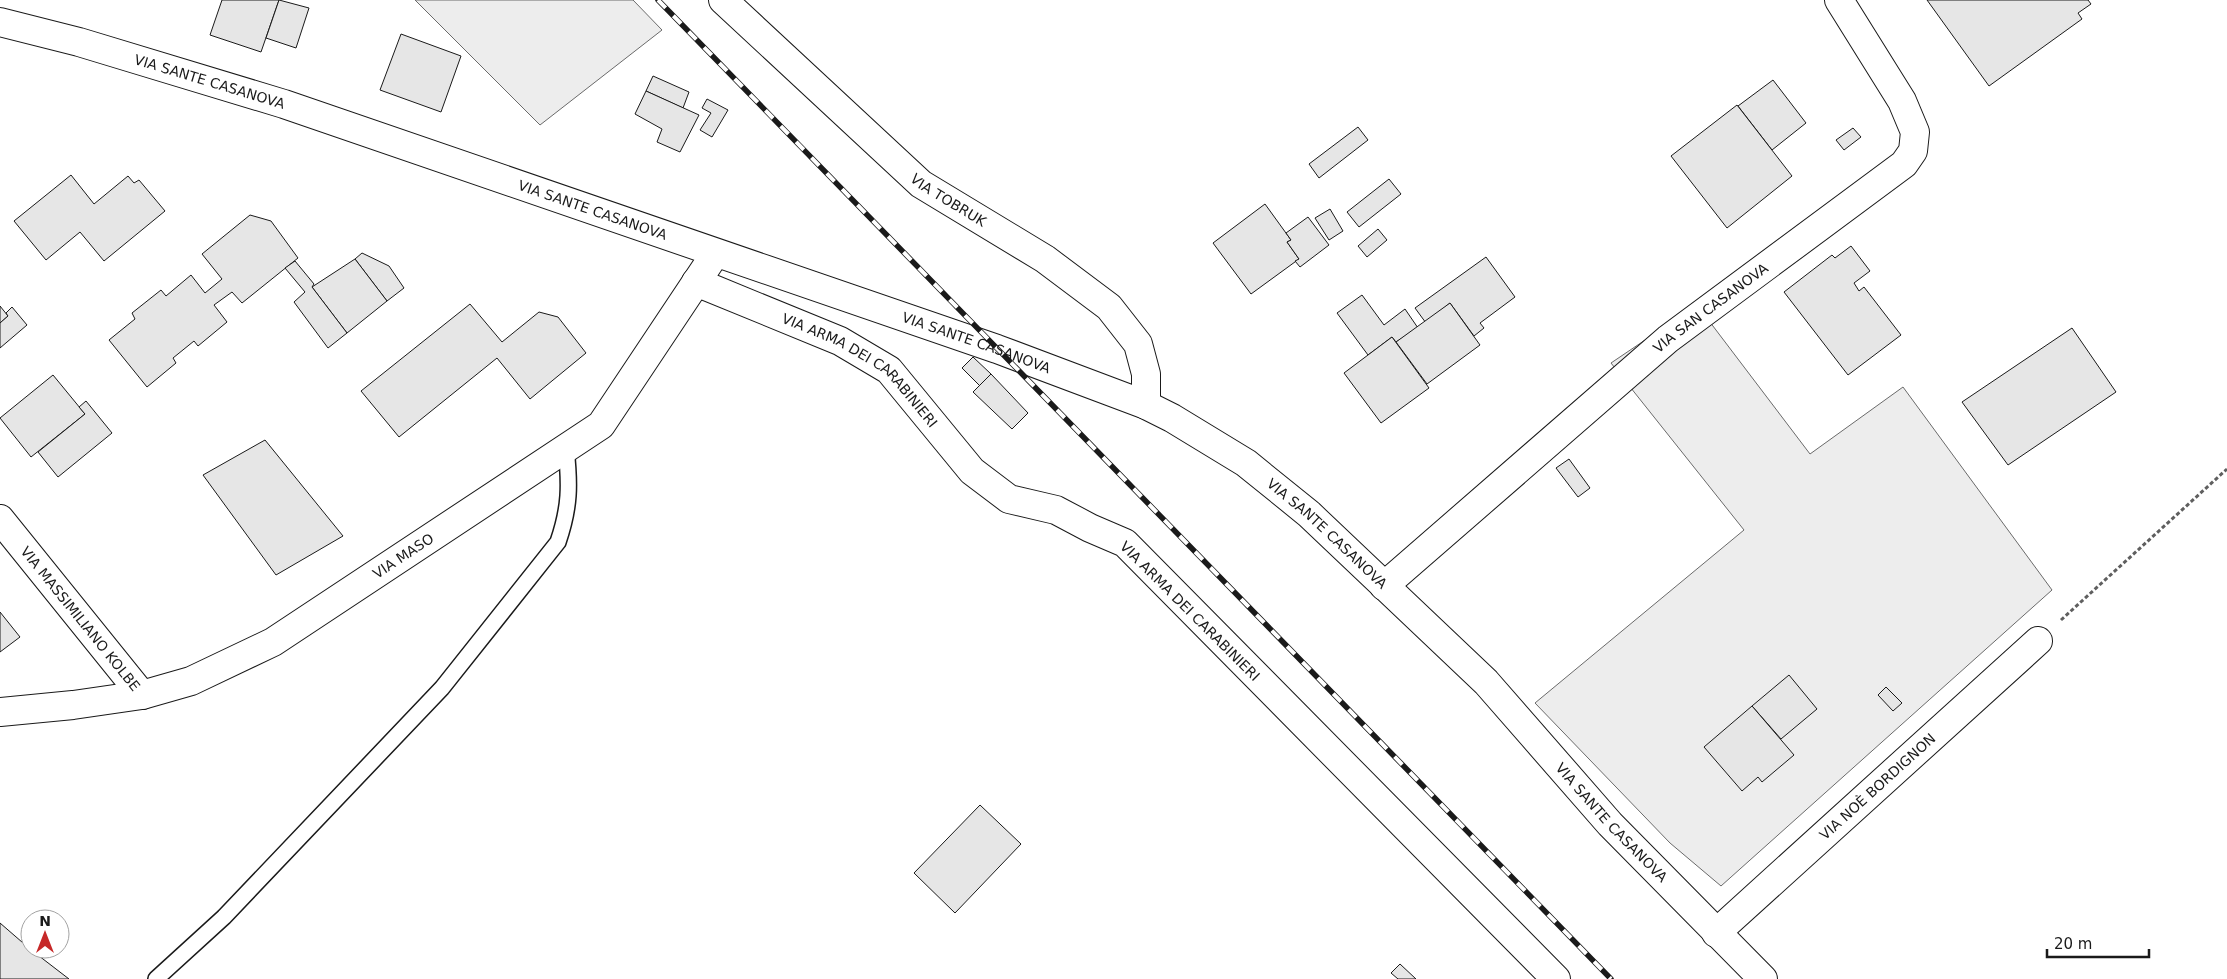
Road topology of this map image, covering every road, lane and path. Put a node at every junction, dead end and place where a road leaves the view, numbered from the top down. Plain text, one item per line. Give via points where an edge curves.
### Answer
1 (723, 0) edge
2 (1839, 0) edge
3 (0, 22) edge
4 (715, 254) junction
5 (696, 282) junction
6 (1146, 405) junction
7 (566, 448) junction
8 (2227, 469) edge
9 (0, 519) edge
10 (1384, 586) junction
11 (2038, 641) joint
12 (142, 695) junction
13 (0, 712) edge
14 (1716, 932) junction
15 (156, 979) edge
16 (1556, 979) edge
17 (1763, 979) edge

1 - 6 street, VIA TOBRUK via 921,184 1045,259 1109,307 1138,344 1146,374
2 - 10 street, VIA SAN CASANOVA via 1902,101 1916,132 1914,151 1904,164 1668,339
3 - 4 street, VIA SANTE CASANOVA via 79,42 284,104
4 - 5 street, VIA MASO
4 - 6 street, VIA SANTE CASANOVA via 997,349
5 - 7 street, VIA MASO via 601,425
5 - 16 street, VIA ARMA DEI CARABINIERI via 840,341 889,370 972,471 1008,499 1056,510 1125,542
6 - 10 street, VIA SANTE CASANOVA via 1246,463 1309,514
7 - 12 street, VIA MASO via 273,642 191,681
7 - 15 lane via 570,487 566,521 558,542 442,688 224,917
8 - 11 path
9 - 12 street, VIA MASSIMILIANO KOLBE
10 - 14 street, VIA SANTE CASANOVA via 1486,682 1610,824
11 - 14 street, VIA NOÈ BORDIGNON
12 - 13 street, VIA MASO
14 - 17 street, VIA SANTE CASANOVA

